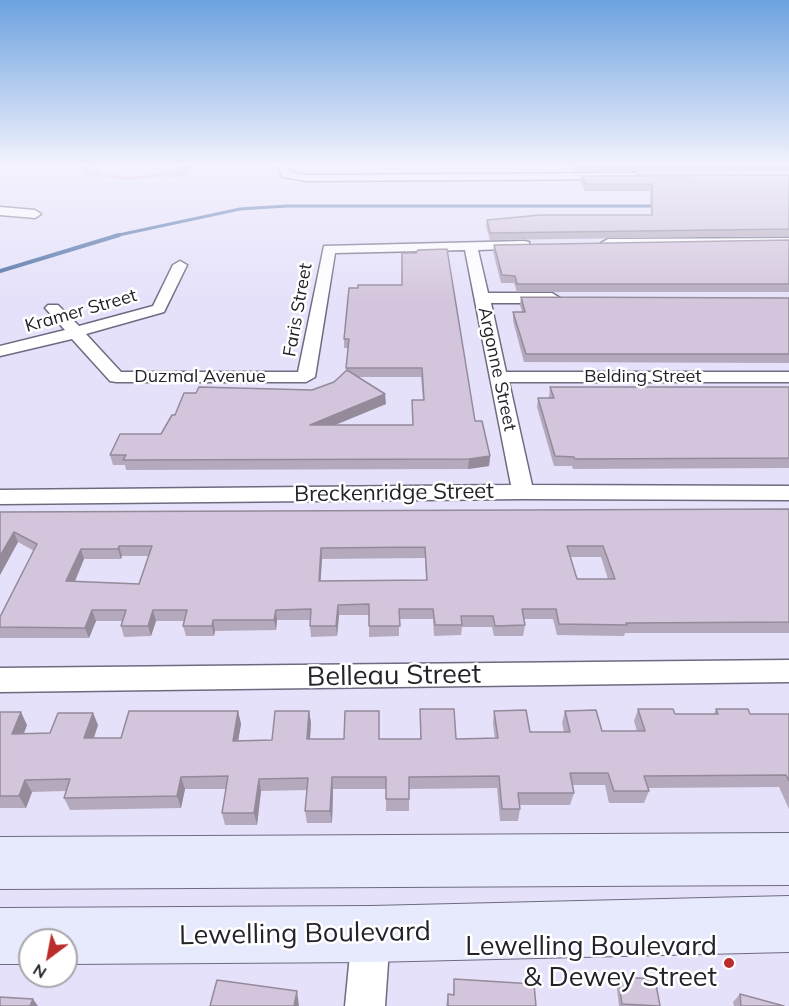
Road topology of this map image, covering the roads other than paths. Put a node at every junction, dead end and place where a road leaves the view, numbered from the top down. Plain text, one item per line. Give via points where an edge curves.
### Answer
1 (0, 211) edge
2 (35, 214) dead end
3 (789, 242) edge
4 (589, 244) edge
5 (542, 245) edge
6 (471, 246) junction
7 (180, 265) dead end
8 (482, 298) junction
9 (564, 298) edge
10 (53, 309) dead end
11 (74, 332) junction
12 (0, 351) edge
13 (498, 376) junction
14 (306, 377) joint
15 (789, 377) edge
16 (523, 492) junction
17 (789, 493) edge
18 (0, 497) edge
19 (789, 671) edge
20 (0, 680) edge
21 (789, 859) edge
22 (0, 863) edge
23 (789, 924) edge
24 (371, 934) junction
25 (0, 936) edge
26 (365, 1006) edge

1 - 2 street
3 - 4 street
5 - 6 street
6 - 8 street, Argonne Street
6 - 14 street, Faris Street via 328,249
7 - 11 street, Kramer Street via 159,309
8 - 9 street
8 - 13 street, Argonne Street
10 - 11 street, Duzmal Avenue
11 - 12 street, Kramer Street
11 - 14 street, Duzmal Avenue via 116,377
13 - 15 street, Belding Street
13 - 16 street, Argonne Street
16 - 17 street, Breckenridge Street
16 - 18 street, Breckenridge Street
19 - 20 street, Belleau Street
21 - 22 main road
23 - 24 main road, Lewelling Boulevard
24 - 25 main road, Lewelling Boulevard
24 - 26 street

